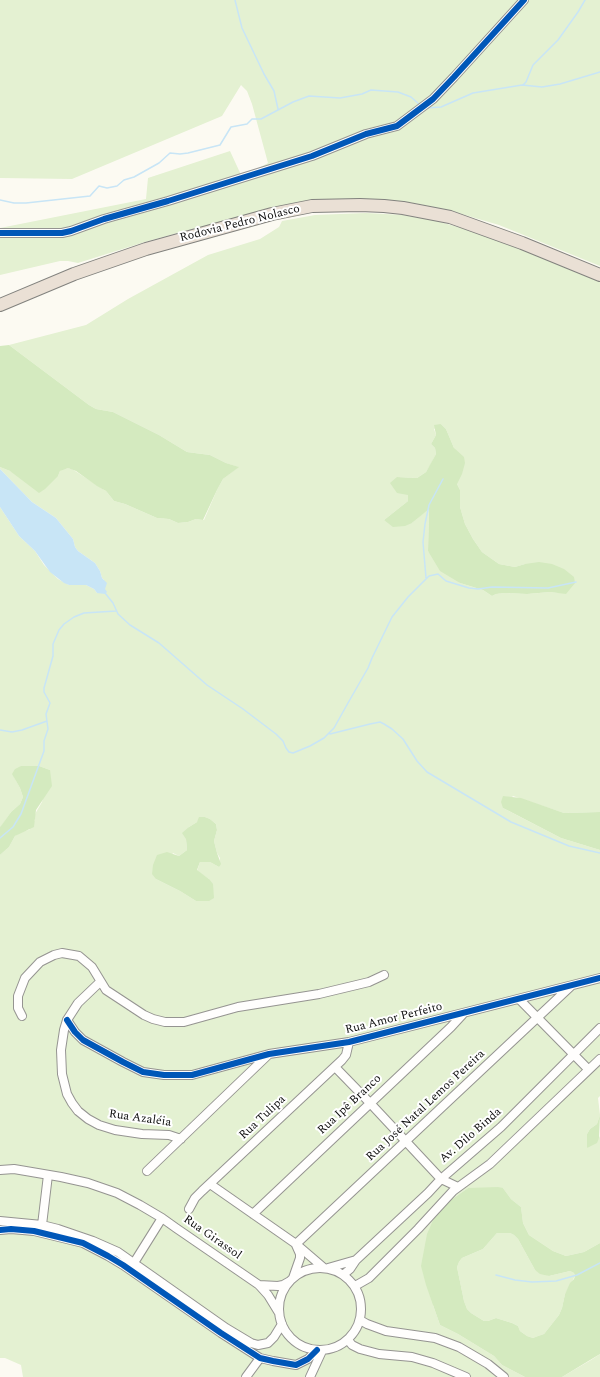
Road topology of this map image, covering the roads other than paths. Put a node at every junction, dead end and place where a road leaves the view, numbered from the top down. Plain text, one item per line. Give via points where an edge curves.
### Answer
1 (524, 0) edge
2 (0, 233) edge
3 (600, 275) edge
4 (0, 305) edge
5 (384, 975) dead end
6 (600, 978) edge
7 (100, 982) junction
8 (572, 986) junction
9 (519, 999) junction
10 (463, 1013) junction
11 (22, 1016) dead end
12 (537, 1018) junction
13 (67, 1020) junction
14 (600, 1028) edge
15 (349, 1042) junction
16 (269, 1054) junction
17 (573, 1055) junction
18 (600, 1059) edge
19 (335, 1066) junction
20 (588, 1069) junction
21 (370, 1103) junction
22 (182, 1139) junction
23 (405, 1141) junction
24 (0, 1170) edge
25 (147, 1171) dead end
26 (48, 1175) junction
27 (441, 1179) junction
28 (210, 1184) junction
29 (458, 1186) junction
30 (189, 1210) dead end
31 (253, 1214) junction
32 (162, 1218) junction
33 (0, 1221) edge
34 (42, 1225) junction
35 (0, 1230) edge
36 (42, 1233) junction
37 (296, 1244) junction
38 (356, 1260) junction
39 (132, 1266) junction
40 (326, 1268) junction
41 (343, 1275) junction
42 (369, 1278) junction
43 (292, 1280) junction
44 (258, 1285) junction
45 (355, 1286) junction
46 (362, 1305) junction
47 (279, 1313) junction
48 (360, 1320) junction
49 (282, 1324) junction
50 (348, 1340) junction
51 (319, 1350) junction
52 (260, 1358) junction
53 (246, 1377) edge
54 (310, 1377) edge
55 (466, 1377) edge
56 (504, 1377) edge

1 - 2 street via 433,99 397,126 366,134 312,156 71,231
3 - 4 highway, Rodovia Pedro Nolasco via 450,217 384,206 312,206 272,214 146,249 74,274
5 - 7 street via 369,982 320,994 238,1007 174,1023 144,1015 106,990
6 - 8 street, Rua Amor Perfeito
7 - 11 street via 92,968 79,956 62,953 54,955 40,962 25,978 18,996 18,1008
7 - 13 street, Rua Azaléia via 78,1003
8 - 9 street, Rua Amor Perfeito
8 - 12 street, Rua José Natal Lemos Pereira
9 - 10 street, Rua Amor Perfeito
9 - 12 street
10 - 15 street, Rua Amor Perfeito
10 - 21 street, Rua Ipê Branco
12 - 17 street
12 - 23 street, Rua José Natal Lemos Pereira
13 - 16 street, Rua Amor Perfeito via 83,1040 143,1072 192,1075
13 - 22 street, Rua Azaléia via 61,1050 62,1074 67,1094 78,1111 99,1125 116,1130 169,1135
14 - 17 street, Av. Dilo Binda
15 - 16 street, Rua Amor Perfeito
15 - 19 street, Rua Tulipa via 346,1055
16 - 22 street
17 - 20 street
17 - 27 street, Av. Dilo Binda via 501,1127
18 - 20 street
19 - 21 street
19 - 28 street, Rua Tulipa
20 - 29 street via 490,1164
21 - 23 street
21 - 31 street, Rua Ipê Branco
22 - 25 street
23 - 27 street
23 - 37 street, Rua José Natal Lemos Pereira
24 - 26 street, Rua Girassol via 14,1169
26 - 32 street, Rua Girassol via 88,1183 116,1193
26 - 34 street
27 - 29 street
27 - 38 street, Av. Dilo Binda
28 - 30 street, Rua Tulipa via 196,1198
28 - 31 street
29 - 42 street
31 - 37 street
32 - 39 street
32 - 44 street, Rua Girassol
33 - 34 street
34 - 36 street
34 - 39 street via 69,1232 118,1252
35 - 36 street
36 - 39 street via 83,1243
37 - 40 street
37 - 43 street via 300,1258
38 - 40 street
38 - 41 street, Av. Dilo Binda
39 - 49 street via 258,1346 274,1338
39 - 52 street
40 - 41 street
40 - 43 street via 306,1271
41 - 45 street
42 - 45 street
42 - 46 street
43 - 44 street via 278,1286
43 - 47 street via 281,1296
44 - 47 street, Rua Girassol
45 - 46 street
46 - 48 street
47 - 49 street
48 - 50 street
48 - 56 street via 386,1331 435,1338 459,1347
49 - 51 street via 296,1343
50 - 51 street via 336,1348
50 - 55 street via 360,1349 379,1354 412,1357
51 - 52 street via 296,1365
51 - 54 street
52 - 53 street

